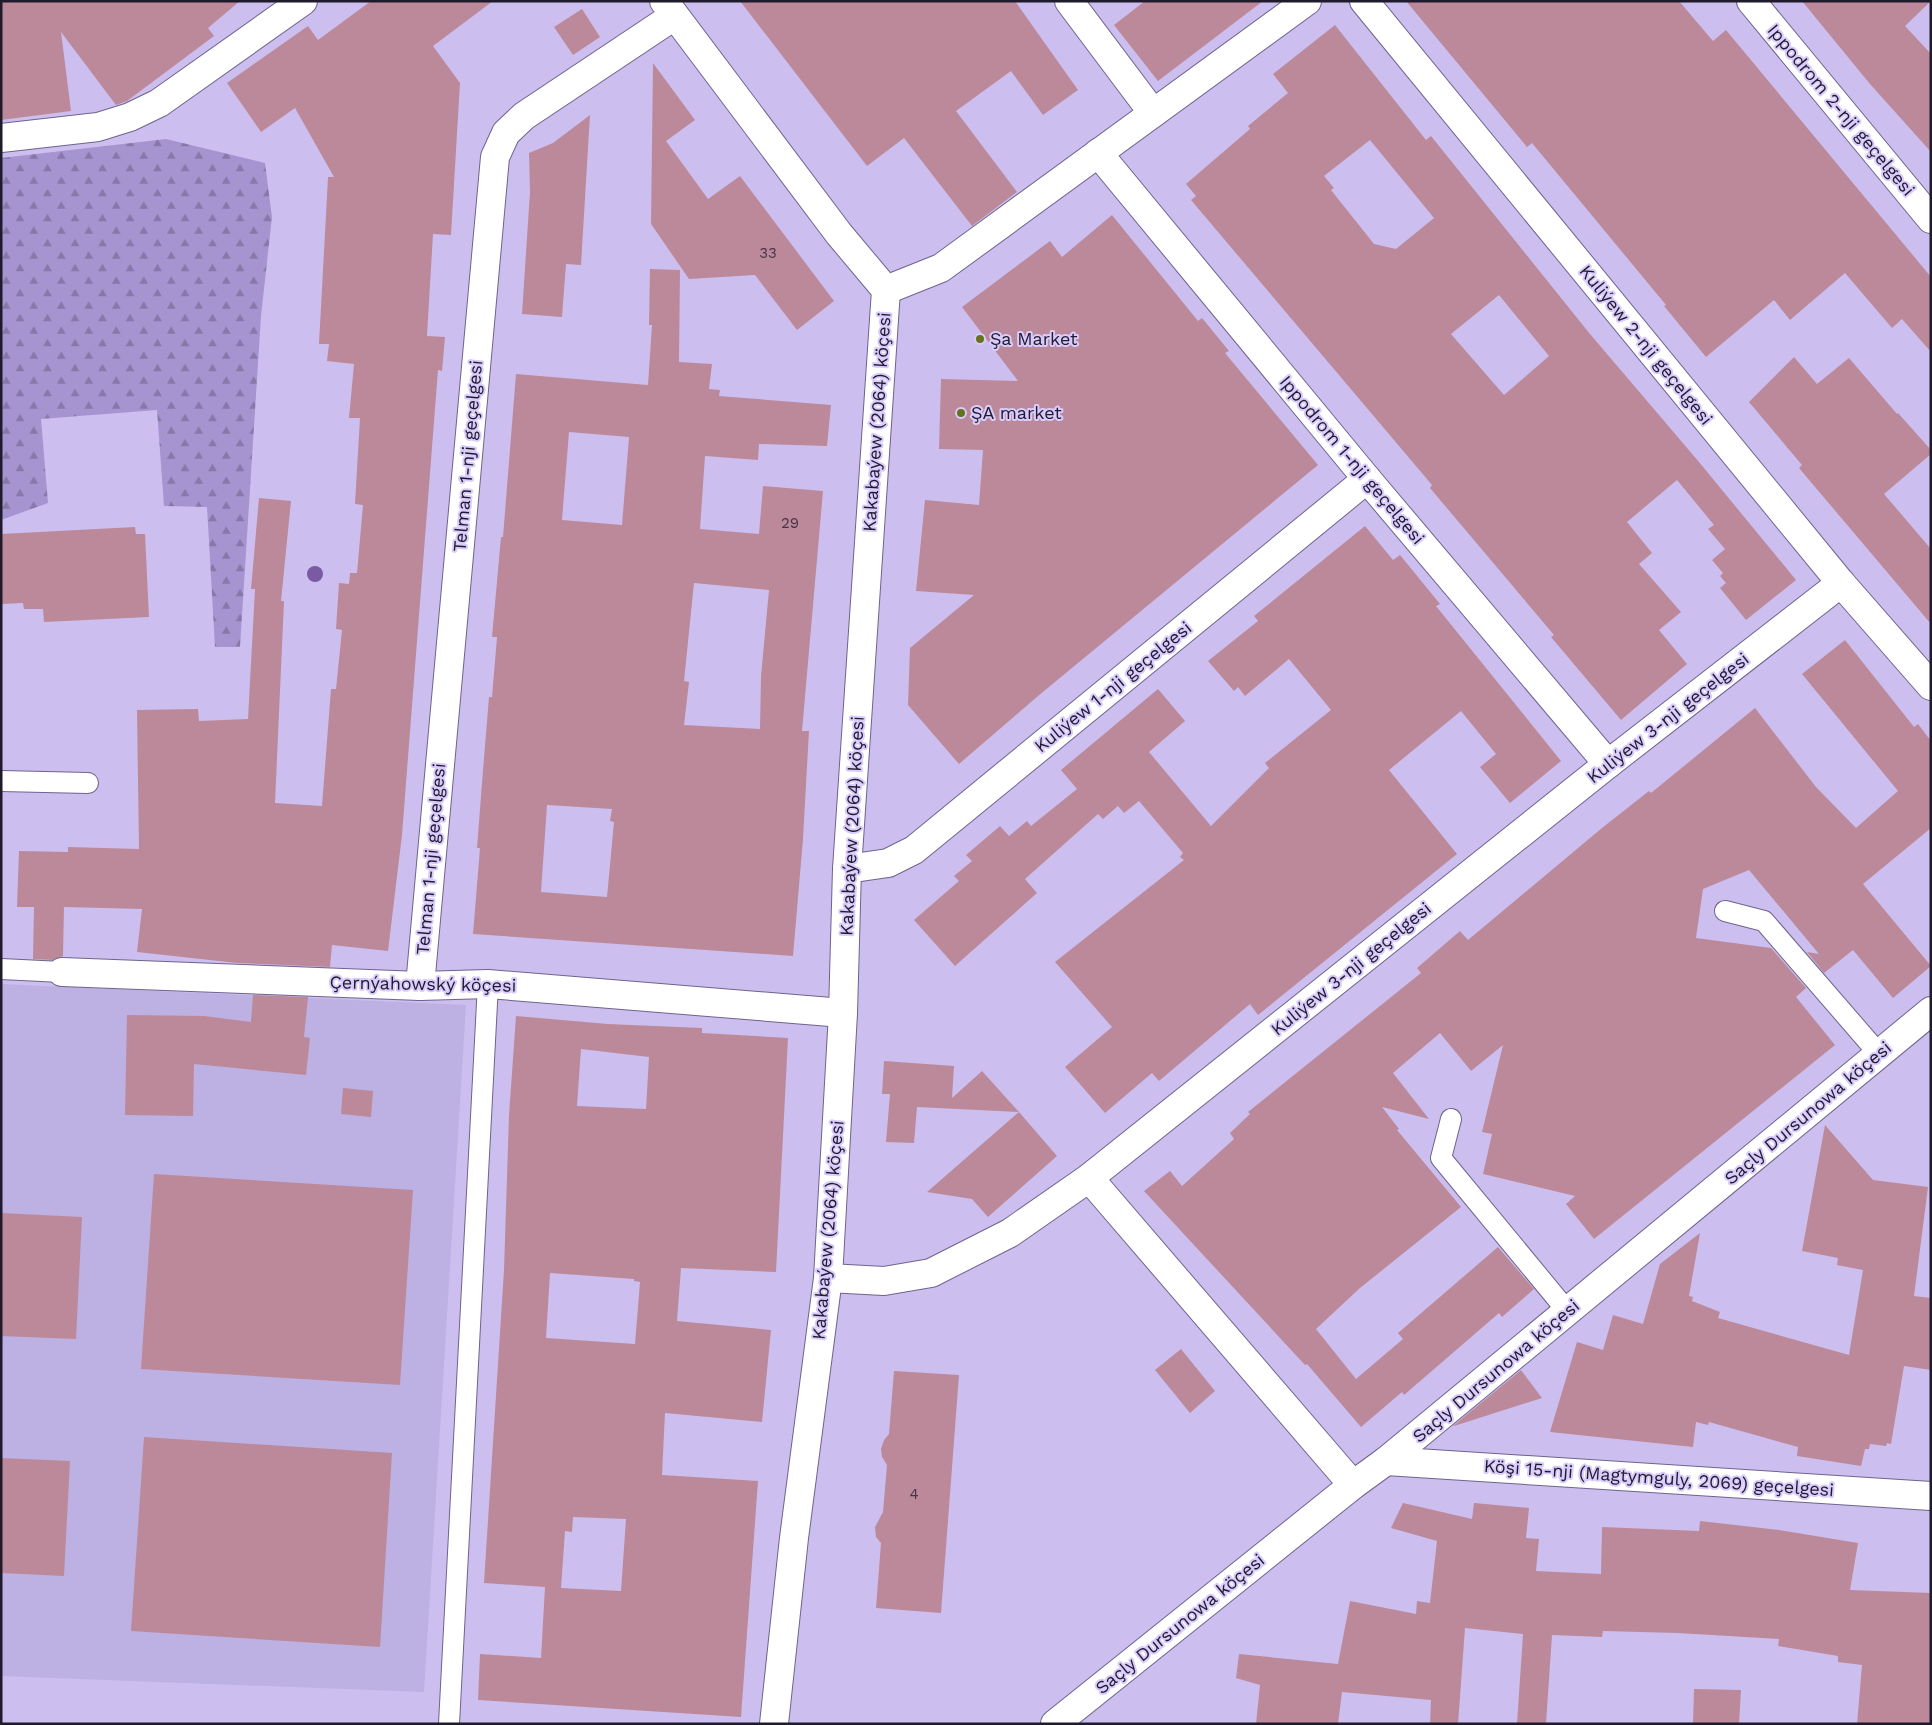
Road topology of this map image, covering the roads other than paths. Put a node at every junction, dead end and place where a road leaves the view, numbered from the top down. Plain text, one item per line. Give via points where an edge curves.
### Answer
1 (303, 1) edge
2 (1069, 1) edge
3 (1307, 1) edge
4 (1364, 1) edge
5 (1751, 1) edge
6 (669, 9) edge
7 (1153, 113) junction
8 (1, 138) edge
9 (1098, 153) junction
10 (1931, 219) edge
11 (886, 290) junction
12 (1367, 479) junction
13 (1841, 583) junction
14 (1931, 686) edge
15 (1608, 764) junction
16 (1, 781) edge
17 (88, 783) dead end
18 (847, 869) junction
19 (1725, 911) dead end
20 (1, 969) edge
21 (62, 972) joint
22 (488, 984) junction
23 (420, 986) junction
24 (1931, 1011) edge
25 (843, 1013) junction
26 (1879, 1054) junction
27 (1451, 1119) dead end
28 (1089, 1178) junction
29 (828, 1278) junction
30 (1568, 1312) junction
31 (1386, 1461) junction
32 (1354, 1485) junction
33 (1931, 1496) edge
34 (449, 1724) edge
35 (774, 1724) edge
36 (1055, 1724) edge

1 - 8 street via 159,103 130,117 98,126
2 - 7 street
3 - 7 street
4 - 13 street, Kuliýew 2-nji geçelgesi
5 - 10 street, Ippodrom 2-nji geçelgesi
6 - 11 street, Kakabaýew (2064) köçesi
6 - 23 street, Telman 1-nji geçelgesi via 524,116 506,133 495,157
7 - 9 street
9 - 11 street via 941,268
9 - 12 street, Ippodrom 1-nji geçelgesi
11 - 18 street, Kakabaýew (2064) köçesi
12 - 15 street, Ippodrom 1-nji geçelgesi
12 - 18 street, Kuliýew 1-nji geçelgesi via 914,850 888,863
13 - 14 street, Kuliýew 2-nji geçelgesi
13 - 15 street, Kuliýew 3-nji geçelgesi
15 - 28 street, Kuliýew 3-nji geçelgesi
16 - 17 lane
18 - 25 street, Kakabaýew (2064) köçesi
19 - 26 lane via 1764,920
20 - 21 lane, Çernýahowský köçesi
21 - 23 street, Çernýahowský köçesi
22 - 23 street, Çernýahowský köçesi
22 - 25 street, Çernýahowský köçesi
22 - 34 lane
24 - 26 street, Saçly Dursunowa köçesi
25 - 29 street, Kakabaýew (2064) köçesi
26 - 30 street, Saçly Dursunowa köçesi
27 - 30 lane via 1442,1158
28 - 29 street, Kuliýew 3-nji geçelgesi via 1010,1233 931,1273 884,1281
28 - 32 street
29 - 35 street, Kakabaýew (2064) köçesi via 795,1529
30 - 31 street, Saçly Dursunowa köçesi
31 - 32 street, Saçly Dursunowa köçesi
31 - 33 street, Köşi 15-nji (Magtymguly, 2069) geçelgesi
32 - 36 street, Saçly Dursunowa köçesi

